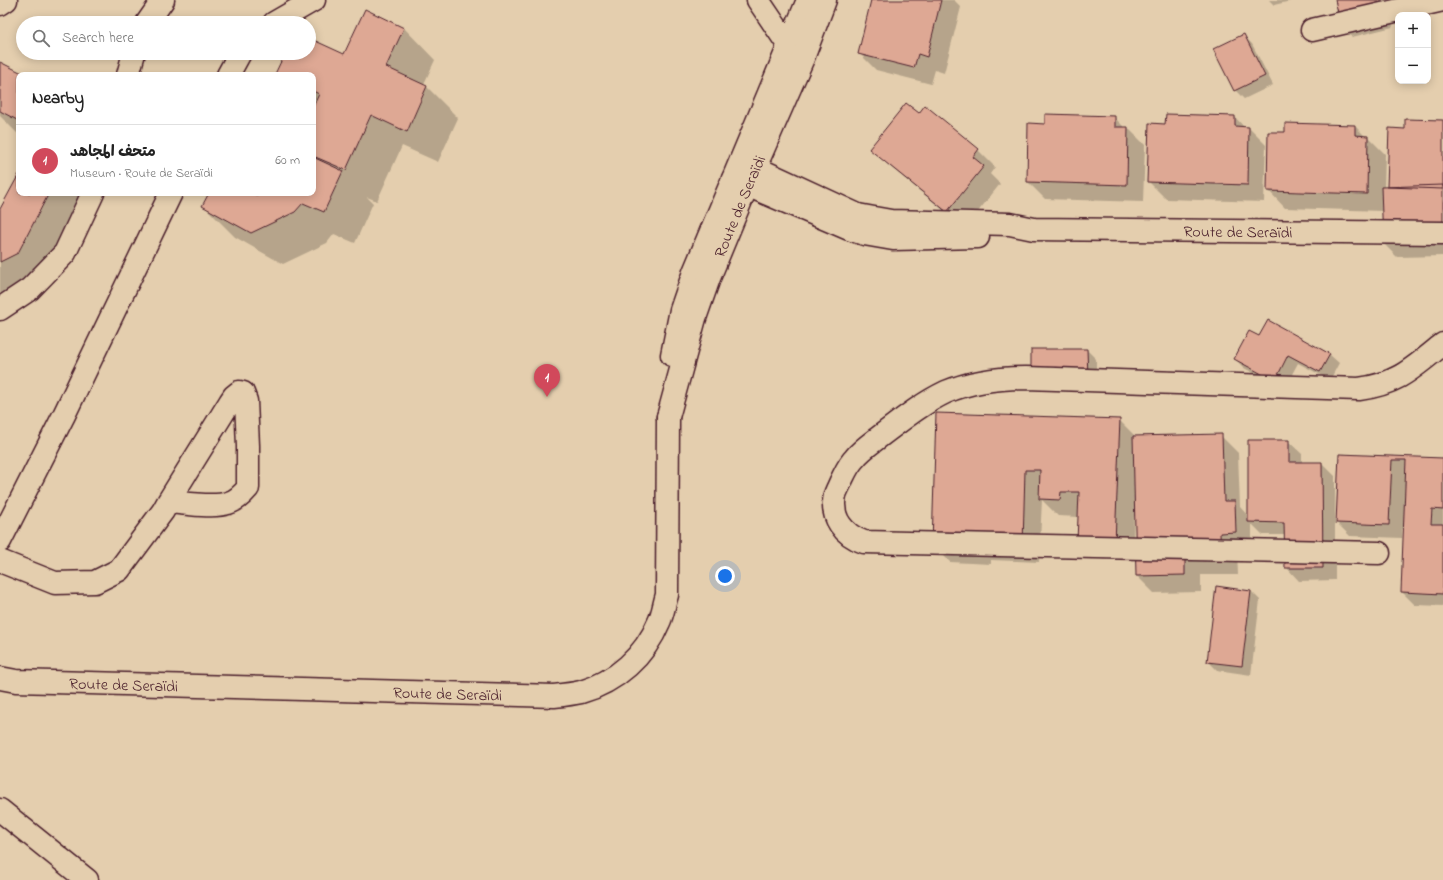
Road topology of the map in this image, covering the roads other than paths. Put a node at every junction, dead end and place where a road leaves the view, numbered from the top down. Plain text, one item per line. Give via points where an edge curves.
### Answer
1 (6, 0) edge
2 (163, 0) edge
3 (314, 0) edge
4 (808, 0) edge
5 (825, 0) edge
6 (1443, 0) edge
7 (759, 1) edge
8 (0, 4) edge
9 (152, 16) edge
10 (286, 16) edge
11 (1312, 30) dead end
12 (789, 46) junction
13 (132, 60) edge
14 (236, 60) edge
15 (129, 72) edge
16 (230, 72) edge
17 (744, 173) junction
18 (92, 196) edge
19 (170, 196) edge
20 (1443, 233) edge
21 (0, 309) edge
22 (1443, 344) edge
23 (168, 502) junction
24 (0, 541) edge
25 (1379, 553) dead end
26 (0, 561) edge
27 (0, 678) edge
28 (0, 810) edge
29 (87, 880) edge

1 - 8 street
2 - 9 street
3 - 10 street
4 - 12 street, Route de Seraïdi
5 - 17 street, Route de Seraïdi via 803,58
6 - 11 street
7 - 12 street
12 - 17 street, Route de Seraïdi
13 - 15 street
14 - 16 street
17 - 20 street, Route de Seraïdi via 849,229 893,239 1001,237 1034,229
17 - 27 street, Route de Seraïdi via 694,272 681,310 673,350 668,417 667,595 659,622 647,646 628,666 606,682 581,692 554,696 16,681
18 - 21 street via 65,253 30,289
19 - 24 street
22 - 25 street via 1405,374 1375,387 1359,389 1026,378 986,380 946,392 903,419 856,457 847,467 835,494 834,505 840,524 846,532 864,542
23 - 23 street via 214,505 228,503 241,496 248,488 247,408 243,393 239,392 234,396
23 - 26 street via 119,570 96,582 55,583
28 - 29 street

